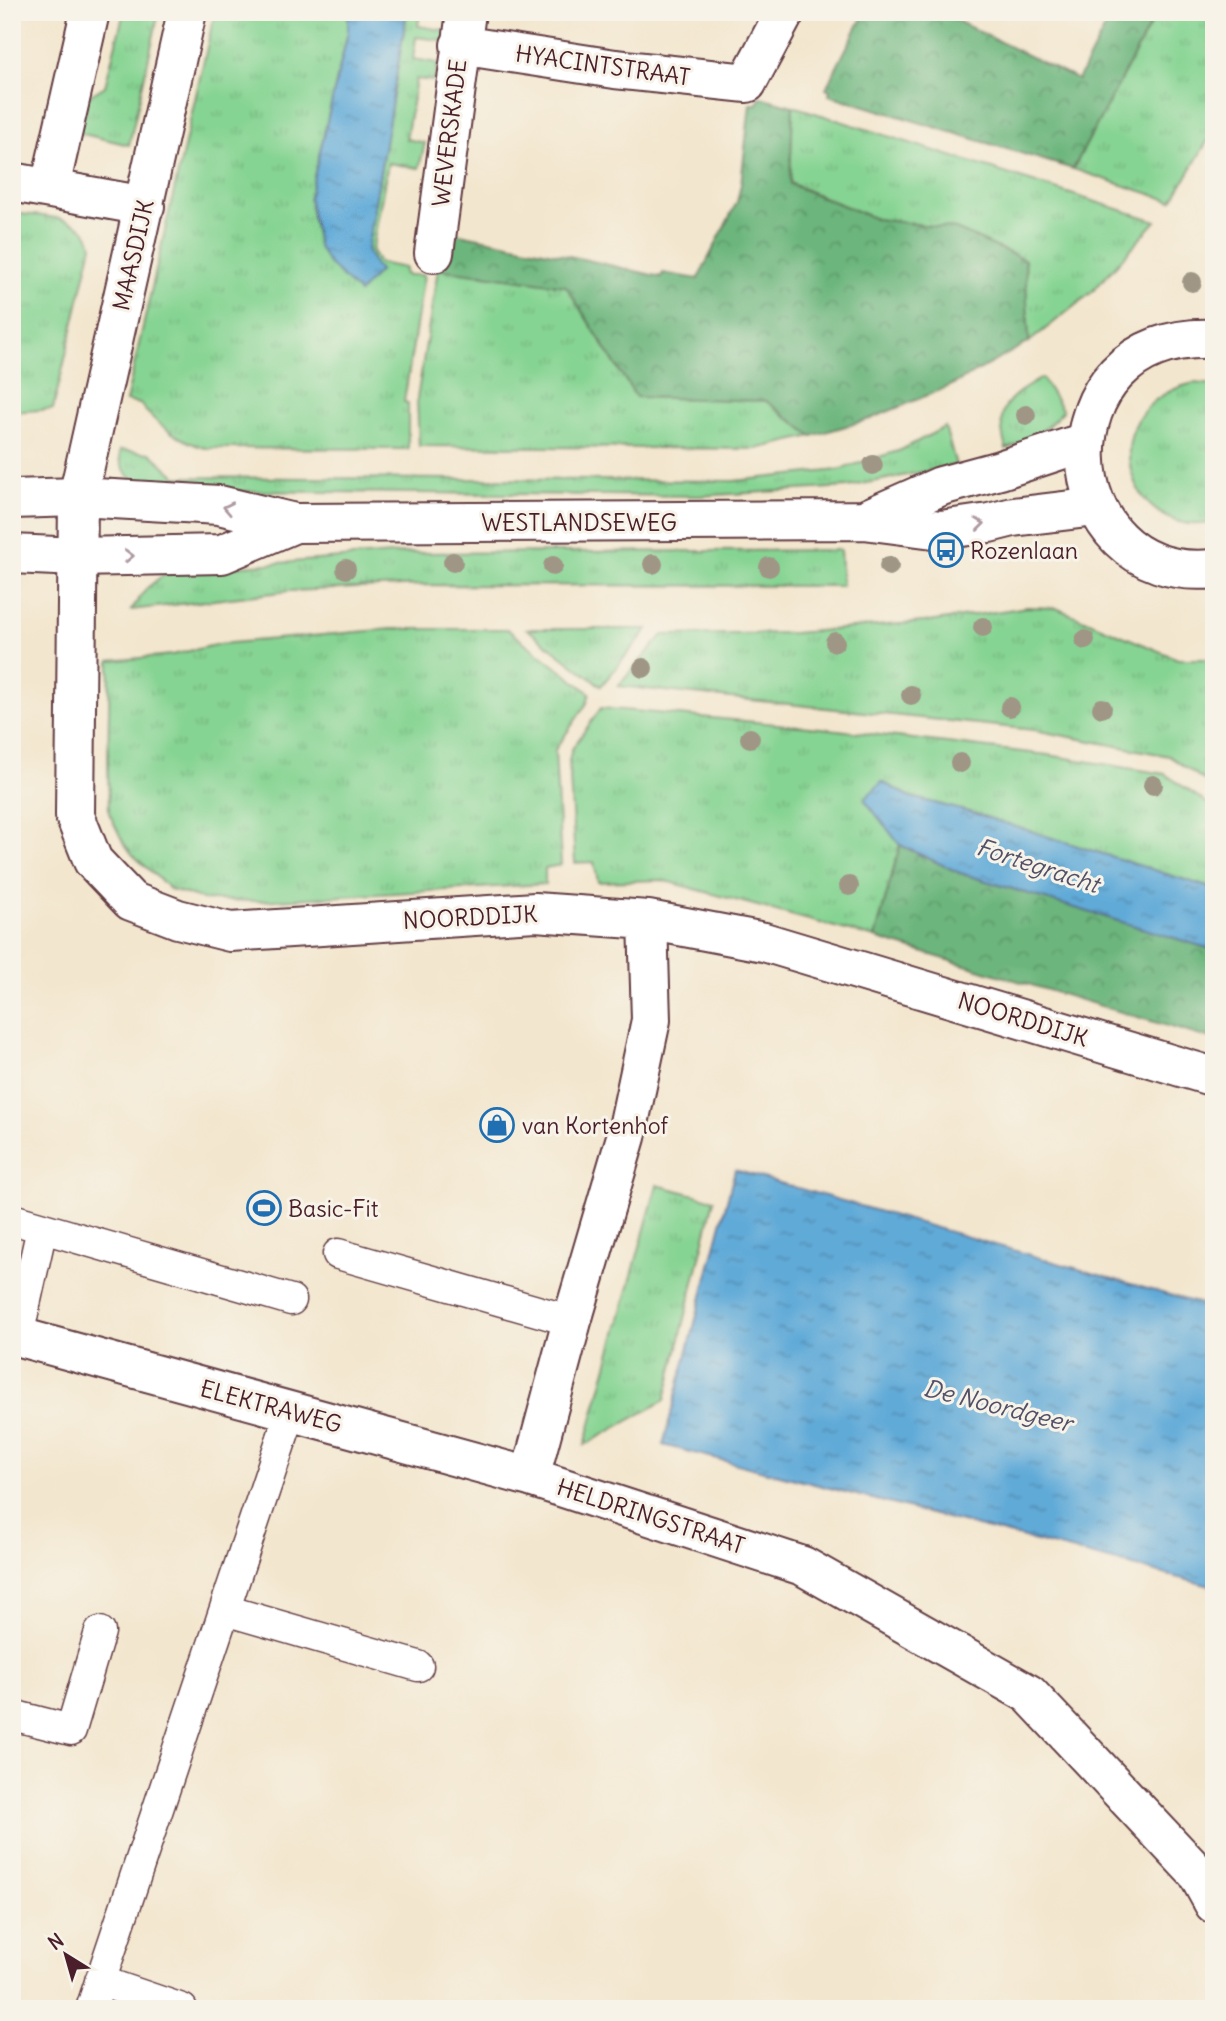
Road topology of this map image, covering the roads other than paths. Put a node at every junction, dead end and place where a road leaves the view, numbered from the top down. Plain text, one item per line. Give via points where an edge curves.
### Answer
1 (90, 12) edge
2 (187, 12) edge
3 (785, 12) edge
4 (463, 28) edge
5 (12, 182) edge
6 (50, 187) junction
7 (145, 206) junction
8 (435, 253) dead end
9 (1214, 339) edge
10 (1085, 442) junction
11 (78, 497) junction
12 (12, 499) edge
13 (1097, 507) junction
14 (864, 520) junction
15 (295, 523) junction
16 (12, 554) edge
17 (78, 557) junction
18 (1214, 569) edge
19 (648, 920) junction
20 (1214, 1077) edge
21 (12, 1219) edge
22 (42, 1228) junction
23 (338, 1254) dead end
24 (291, 1300) dead end
25 (572, 1321) junction
26 (15, 1335) edge
27 (291, 1411) junction
28 (530, 1477) junction
29 (225, 1610) junction
30 (100, 1632) dead end
31 (418, 1666) dead end
32 (12, 1715) edge
33 (1214, 1904) edge
34 (96, 1995) edge
35 (182, 2009) edge

1 - 6 street
2 - 7 street, MAASDIJK
3 - 4 street, HYACINTSTRAAT via 747,83 615,69
4 - 8 street, WEVERSKADE
5 - 6 street
6 - 7 street
7 - 11 street, MAASDIJK
9 - 10 street via 1161,345 1129,363 1094,406
10 - 13 street via 1086,476
10 - 14 street, WESTLANDSEWEG via 941,486
11 - 12 street, WESTLANDSEWEG
15 -> 11 street, WESTLANDSEWEG via 219,505
11 - 17 street, NOORDDIJK
14 -> 13 street, WESTLANDSEWEG via 941,530
13 - 18 street via 1120,538 1153,560 1191,570
14 - 15 street, WESTLANDSEWEG
17 -> 15 street, WESTLANDSEWEG via 222,554
16 - 17 street, WESTLANDSEWEG
17 - 19 street, NOORDDIJK via 75,816 93,861 131,901 230,932 535,912
19 - 20 street, NOORDDIJK via 764,942
19 - 25 street, HELDRINGSTRAAT via 651,1020 626,1137
21 - 22 lane
22 - 24 lane
22 - 26 lane
23 - 25 lane
25 - 28 street, HELDRINGSTRAAT
26 - 27 street, ELEKTRAWEG
27 - 28 street, ELEKTRAWEG
27 - 29 lane
28 - 33 street, HELDRINGSTRAAT via 803,1566 1029,1693 1197,1873
29 - 31 lane
29 - 34 lane
30 - 32 lane via 71,1730
34 - 35 lane

